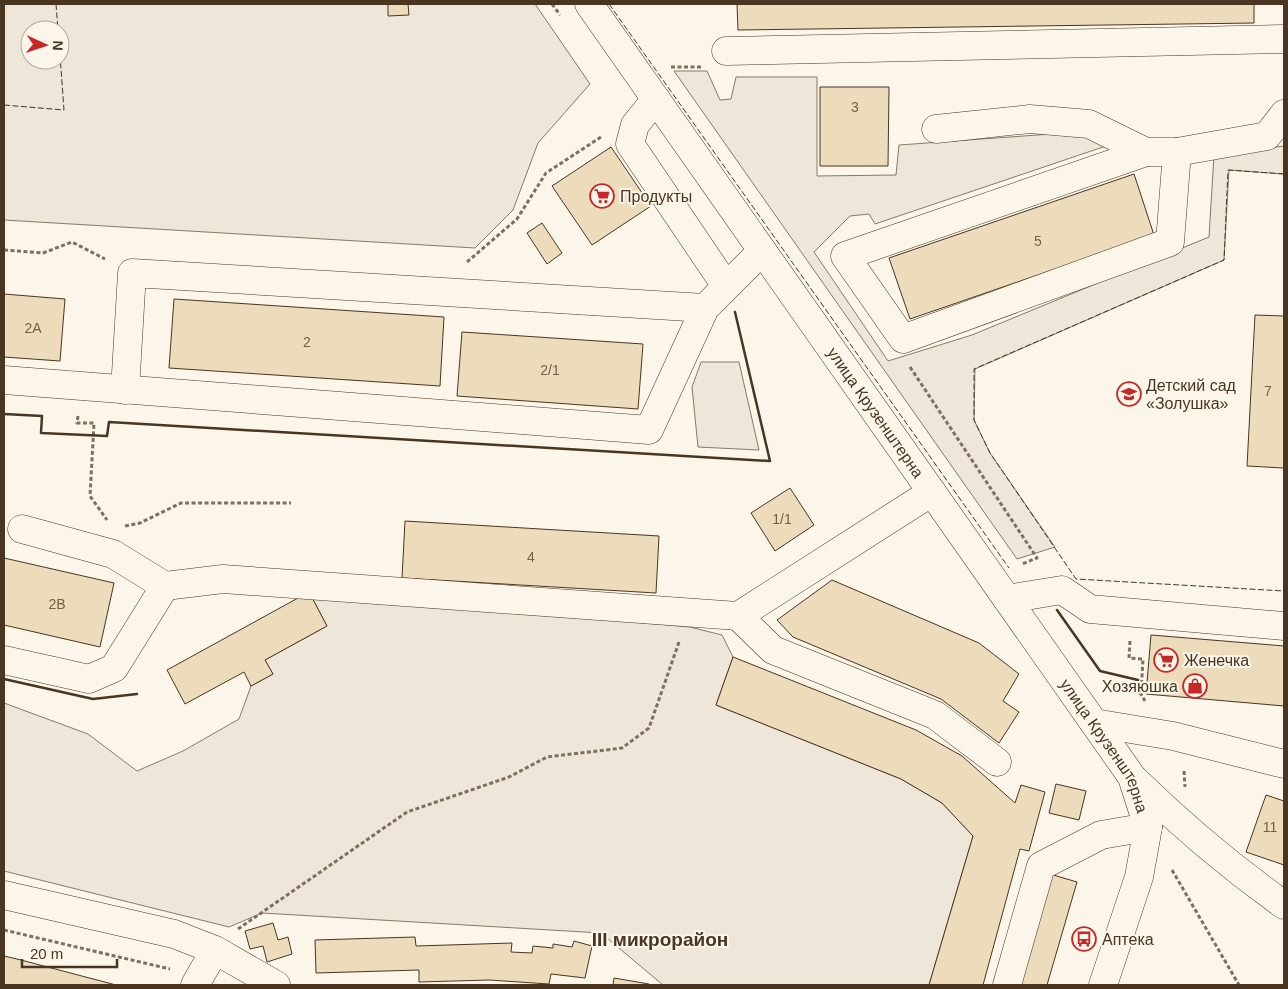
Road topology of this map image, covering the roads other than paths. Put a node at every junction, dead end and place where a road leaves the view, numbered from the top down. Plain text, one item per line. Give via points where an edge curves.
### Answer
1 (589, 4) edge
2 (1284, 39) edge
3 (726, 52) road end
4 (656, 99) junction
5 (1284, 114) edge
6 (936, 129) dead end
7 (1146, 152) junction
8 (1177, 152) junction
9 (762, 251) junction
10 (726, 286) junction
11 (705, 308) junction
12 (4, 380) edge
13 (125, 390) junction
14 (932, 492) junction
15 (22, 528) dead end
16 (165, 586) junction
17 (1007, 599) junction
18 (738, 616) junction
19 (1284, 626) edge
20 (4, 660) edge
21 (1094, 722) junction
22 (997, 762) dead end
23 (1284, 764) edge
24 (1132, 777) junction
25 (1148, 827) junction
26 (4, 895) edge
27 (1284, 906) edge
28 (215, 950) junction
29 (196, 983) edge
30 (276, 985) edge
31 (1007, 985) edge
32 (1103, 985) edge

1 - 4 street, улица Крузенштерна
2 - 3 street
4 - 9 street, улица Крузенштерна
4 - 10 street via 635,125 630,144
5 - 8 street via 1267,136
6 - 7 street via 1030,119 1089,124
7 - 8 street
7 - 8 street via 845,256 903,339 1170,242
9 - 10 street
9 - 14 street, улица Крузенштерна
10 - 11 street
11 - 13 street via 648,430
11 - 13 street via 132,273
12 - 13 street
14 - 17 street, улица Крузенштерна
14 - 18 street
15 - 16 street via 113,554
16 - 18 street via 223,579
16 - 20 street via 114,668 89,679
17 - 19 street via 1062,590 1090,609
17 - 21 street, улица Крузенштерна
18 - 22 street via 773,650 935,714
21 - 23 street via 1173,736
21 - 24 street, улица Крузенштерна
24 - 25 street, улица Крузенштерна
24 - 27 street via 1180,824
25 - 31 street via 1101,835 1041,866
25 - 32 street via 1139,877
26 - 28 street via 174,934
28 - 29 street
28 - 30 street

